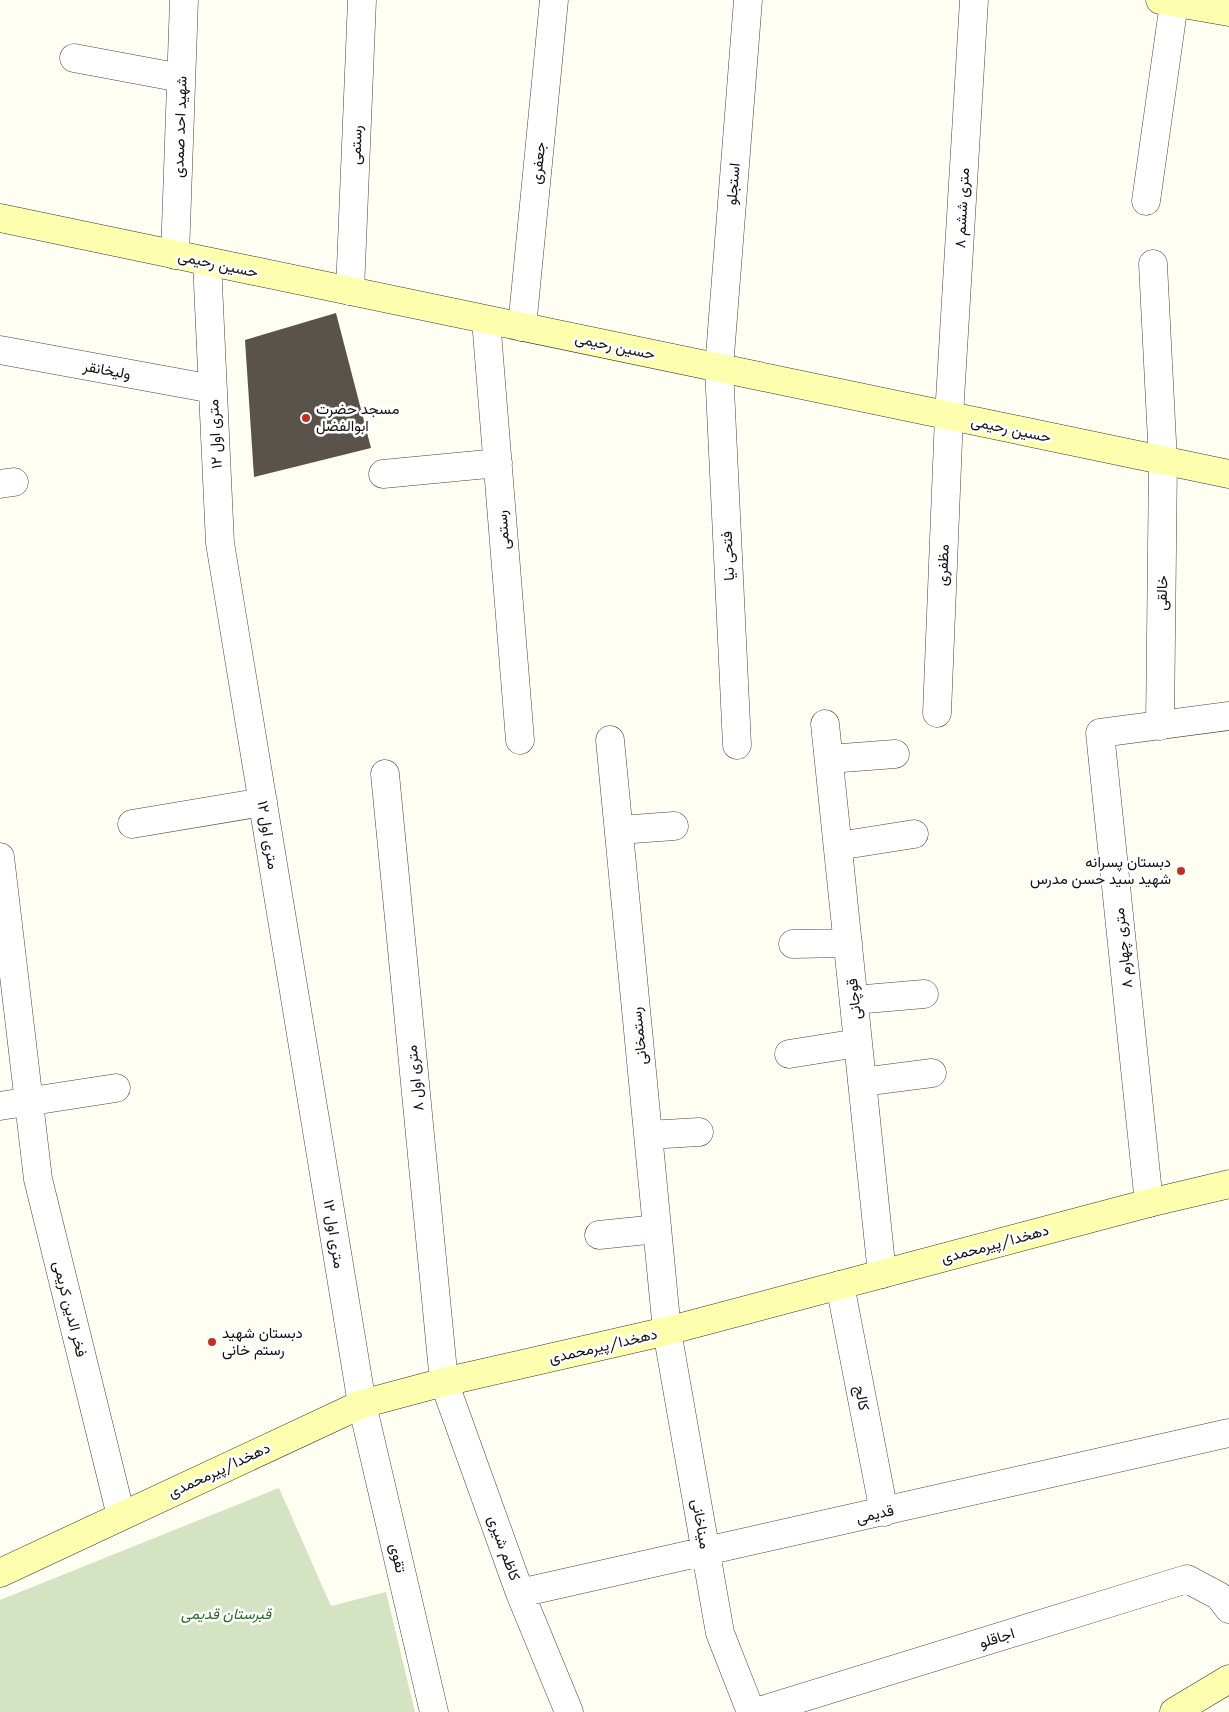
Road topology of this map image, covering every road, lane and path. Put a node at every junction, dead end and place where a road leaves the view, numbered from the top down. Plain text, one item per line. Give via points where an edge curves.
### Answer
1 (184, 0) edge
2 (362, 0) edge
3 (554, 0) edge
4 (748, 0) edge
5 (974, 0) edge
6 (1167, 1) edge
7 (1229, 12) edge
8 (74, 58) dead end
9 (181, 78) junction
10 (1146, 201) dead end
11 (0, 218) edge
12 (175, 255) junction
13 (207, 262) junction
14 (1153, 264) dead end
15 (350, 291) junction
16 (486, 320) junction
17 (522, 327) junction
18 (0, 350) edge
19 (719, 368) junction
20 (213, 389) junction
21 (949, 416) junction
22 (1164, 461) junction
23 (498, 463) junction
24 (383, 474) dead end
25 (1229, 474) edge
26 (937, 713) dead end
27 (1229, 716) edge
28 (825, 724) dead end
29 (1160, 726) junction
30 (520, 740) dead end
31 (610, 740) dead end
32 (737, 745) dead end
33 (895, 754) dead end
34 (829, 759) junction
35 (385, 774) dead end
36 (263, 802) junction
37 (132, 824) dead end
38 (674, 826) dead end
39 (619, 830) junction
40 (914, 834) dead end
41 (838, 846) junction
42 (0, 857) edge
43 (848, 943) junction
44 (793, 944) dead end
45 (924, 994) dead end
46 (854, 1000) junction
47 (858, 1043) junction
48 (789, 1054) dead end
49 (932, 1073) dead end
50 (862, 1082) junction
51 (116, 1088) dead end
52 (29, 1101) junction
53 (0, 1106) edge
54 (699, 1132) dead end
55 (648, 1135) junction
56 (1229, 1184) edge
57 (1149, 1203) junction
58 (657, 1228) junction
59 (599, 1235) dead end
60 (882, 1274) junction
61 (840, 1285) junction
62 (667, 1331) junction
63 (444, 1382) junction
64 (362, 1404) junction
65 (1229, 1433) edge
66 (884, 1512) junction
67 (121, 1516) junction
68 (706, 1552) junction
69 (0, 1573) edge
70 (520, 1593) junction
71 (1229, 1610) edge
72 (1229, 1679) edge
73 (434, 1712) edge
74 (569, 1712) edge
75 (751, 1712) edge
76 (756, 1712) edge
77 (1174, 1712) edge

1 - 9 street, شهید احد صمدی
2 - 15 street, رستمی
3 - 17 street, جعفری
4 - 19 street, استجلو
5 - 21 street, ۸ متری ششم
6 - 7 street
6 - 10 street
8 - 9 street
9 - 12 street, شهید احد صمدی
11 - 12 street, حسین رحیمی
12 - 13 street, حسین رحیمی
13 - 15 street, حسین رحیمی
13 - 20 street, ۱۲ متری اول
14 - 22 street, خالقی
15 - 16 street, حسین رحیمی
16 - 17 street, حسین رحیمی
16 - 23 street, رستمی
17 - 19 street, حسین رحیمی
18 - 20 street, ولیخانقر
19 - 21 street, حسین رحیمی
19 - 32 street, فتحی نیا
20 - 36 street, ۱۲ متری اول via 220,543
21 - 22 street, حسین رحیمی
21 - 26 street, مظفری
22 - 25 street, حسین رحیمی
22 - 29 street, خالقی
23 - 24 street
23 - 30 street, رستمی
27 - 29 street, ۸ متری چهارم
28 - 34 street, قوچانی
29 - 57 street, ۸ متری چهارم via 1100,733
31 - 39 street, رستمخانی
33 - 34 street
34 - 41 street, قوچانی
35 - 63 street, ۸ متری اول
36 - 37 street
36 - 64 street, ۱۲ متری اول
38 - 39 street
39 - 55 street, رستمخانی
40 - 41 street
41 - 43 street, قوچانی
42 - 52 street, فخر الدین کریمی
43 - 44 street
43 - 46 street, قوچانی
45 - 46 street
46 - 47 street, قوچانی
47 - 48 street
47 - 50 street, قوچانی
49 - 50 street
50 - 60 street, قوچانی
51 - 52 street
52 - 53 street
52 - 67 street, فخر الدین کریمی via 38,1179
54 - 55 street
55 - 58 street, رستمخانی
56 - 57 street, دهخدا/پیرمحمدی
57 - 60 street, دهخدا/پیرمحمدی
58 - 59 street
58 - 62 street, رستمخانی
60 - 61 street, دهخدا/پیرمحمدی
61 - 62 street, دهخدا/پیرمحمدی
61 - 66 street, کالج
62 - 63 street, دهخدا/پیرمحمدی
62 - 68 street, میناخانی
63 - 64 street, دهخدا/پیرمحمدی
63 - 70 street, کاظم شیری
64 - 67 street, دهخدا/پیرمحمدی
64 - 73 street, تقوی
65 - 66 street, قدیمی
66 - 68 street, قدیمی
67 - 69 street, دهخدا/پیرمحمدی
68 - 70 street, قدیمی
68 - 75 street, میناخانی via 720,1633
70 - 74 street, کاظم شیری
71 - 76 street, اجاقلو via 1219,1596 1187,1579
72 - 77 street

